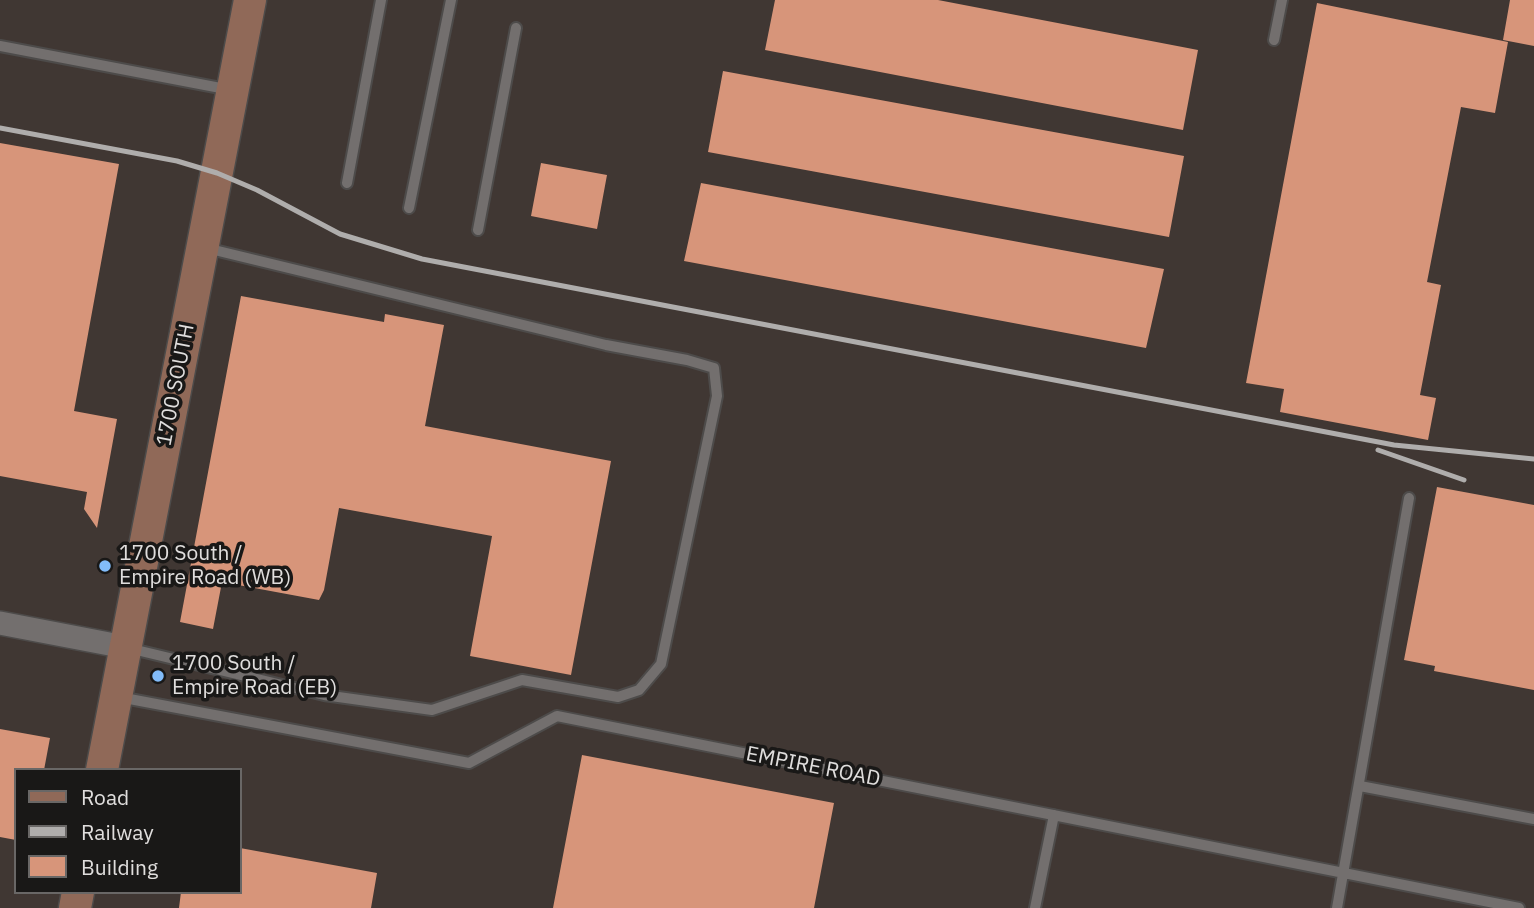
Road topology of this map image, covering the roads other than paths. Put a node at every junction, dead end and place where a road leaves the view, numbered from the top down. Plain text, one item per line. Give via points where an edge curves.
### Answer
1 (250, 0) edge
2 (381, 0) edge
3 (451, 0) edge
4 (1282, 0) edge
5 (516, 28) dead end
6 (1274, 40) dead end
7 (0, 46) edge
8 (233, 90) junction
9 (347, 183) dead end
10 (409, 208) dead end
11 (478, 230) dead end
12 (203, 247) junction
13 (1409, 498) dead end
14 (0, 623) edge
15 (125, 647) junction
16 (116, 696) junction
17 (102, 768) edge
18 (1360, 786) junction
19 (1054, 815) junction
20 (1534, 819) edge
21 (1343, 875) junction
22 (1035, 908) edge
23 (1337, 908) edge
24 (1519, 908) edge

1 - 8 street, 1700 SOUTH
2 - 9 lane
3 - 10 lane
4 - 6 lane
5 - 11 lane
7 - 8 lane
8 - 12 street, 1700 SOUTH
12 - 15 street, 1700 SOUTH
12 - 15 lane via 714,368 717,396 661,664 639,690 618,696 522,680 432,710 324,695
13 - 18 lane
14 - 15 street
15 - 16 street, 1700 SOUTH
16 - 17 street, 1700 SOUTH
16 - 19 lane, EMPIRE ROAD via 469,762 557,716
18 - 20 lane
18 - 21 lane
19 - 21 lane, EMPIRE ROAD
19 - 22 lane
21 - 23 lane
21 - 24 lane, EMPIRE ROAD

